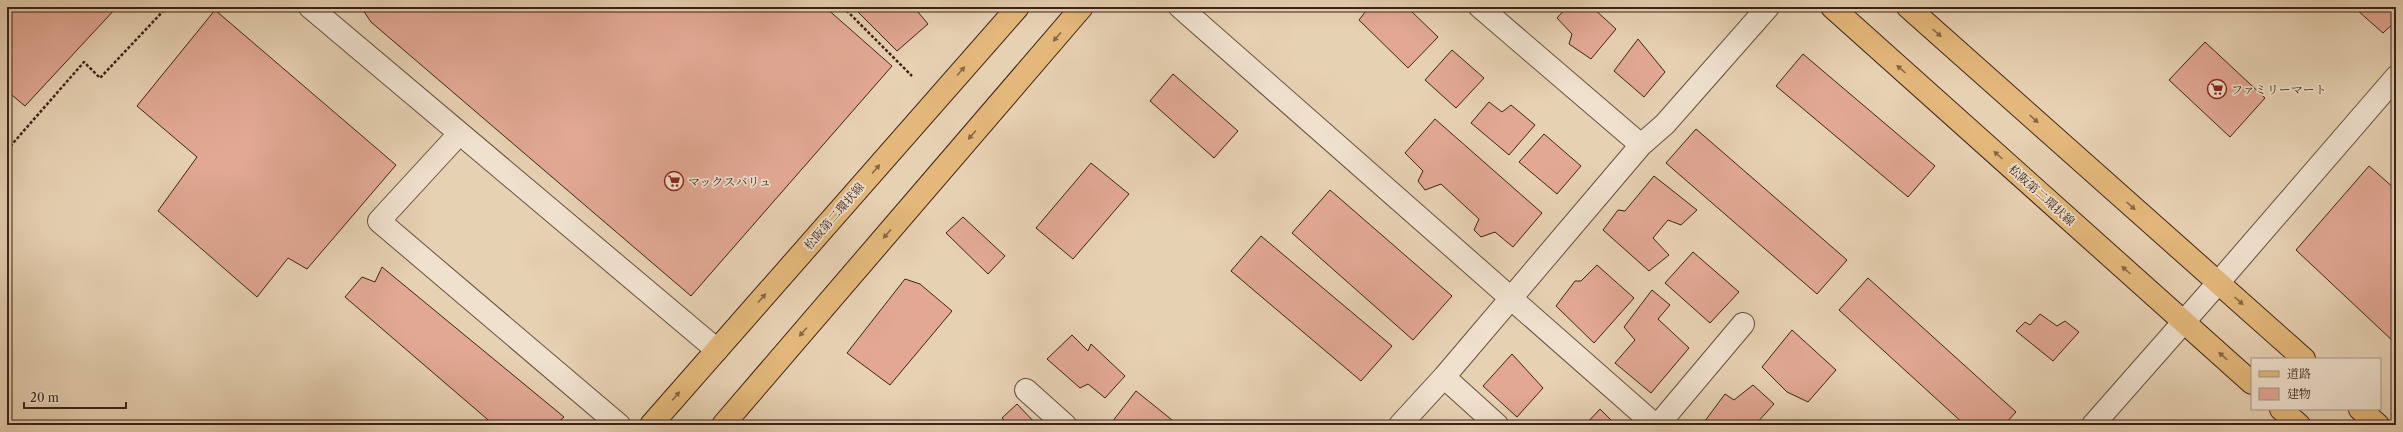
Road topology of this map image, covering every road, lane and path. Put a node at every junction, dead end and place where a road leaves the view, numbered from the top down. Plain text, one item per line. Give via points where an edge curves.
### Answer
1 (167, 7) edge
2 (310, 7) edge
3 (843, 7) edge
4 (1018, 7) edge
5 (1082, 7) edge
6 (1180, 7) edge
7 (1480, 7) edge
8 (1768, 7) edge
9 (1832, 7) edge
10 (1908, 7) edge
11 (912, 76) dead end
12 (2396, 77) edge
13 (460, 134) junction
14 (1641, 145) junction
15 (7, 150) edge
16 (2218, 283) junction
17 (1511, 297) junction
18 (2185, 322) junction
19 (1743, 324) dead end
20 (717, 350) junction
21 (2303, 358) edge
22 (1444, 377) junction
23 (2251, 382) edge
24 (1026, 390) dead end
25 (2282, 410) edge
26 (2361, 410) edge
27 (619, 425) edge
28 (651, 425) edge
29 (723, 425) edge
30 (1065, 425) edge
31 (1400, 425) edge
32 (1497, 425) edge
33 (1656, 425) edge
34 (2093, 425) edge
35 (2299, 425) edge
36 (2378, 425) edge

1 - 15 path via 100,78 84,62
2 - 13 street
3 - 11 path
20 -> 4 main road, 松阪第二環状線
5 -> 29 main road
6 - 17 street
7 - 14 street
8 - 14 street via 1665,124
18 -> 9 main road, 松阪第二環状線
10 -> 16 main road
12 - 16 street
13 - 20 street
13 - 27 street via 379,221
14 - 17 street
16 - 18 street
16 -> 21 main road
17 - 22 street
17 - 33 street
23 -> 18 main road, 松阪第二環状線
18 - 34 street
19 - 33 street
28 -> 20 main road, 松阪第二環状線
22 - 31 street
22 - 32 street
24 - 30 street
25 - 35 main road
26 - 36 main road

